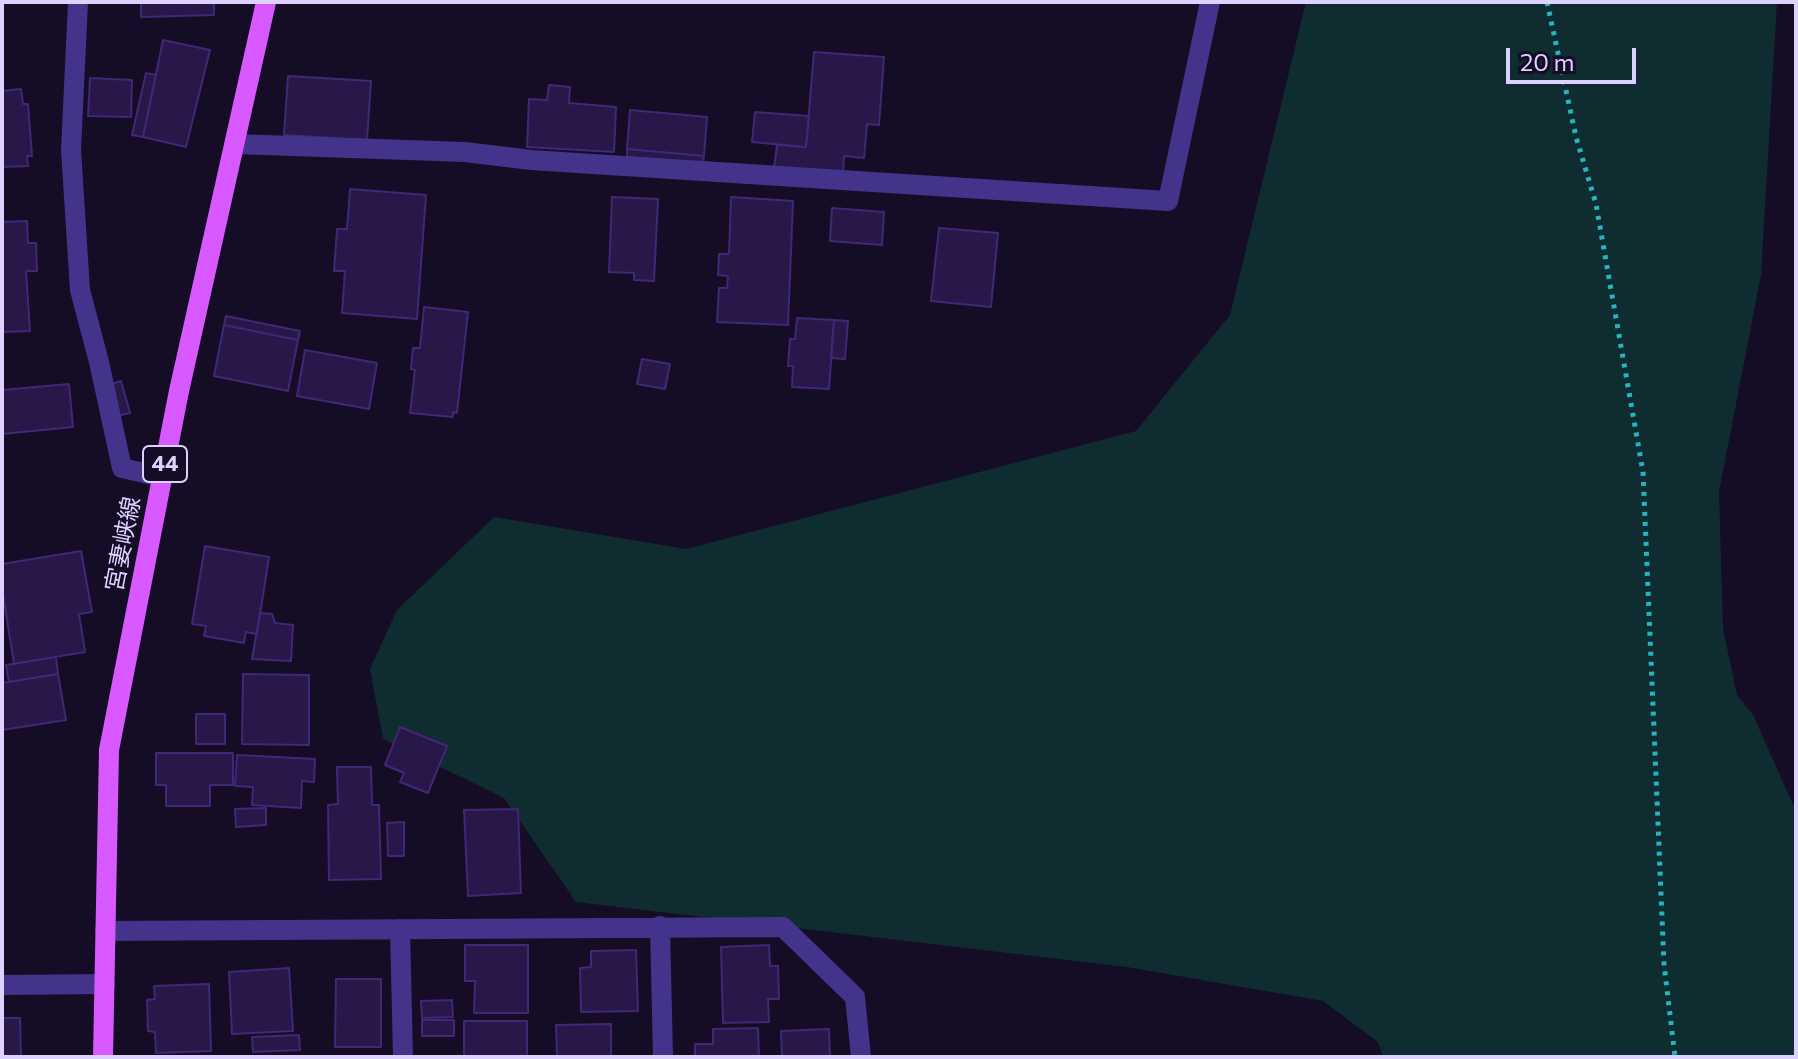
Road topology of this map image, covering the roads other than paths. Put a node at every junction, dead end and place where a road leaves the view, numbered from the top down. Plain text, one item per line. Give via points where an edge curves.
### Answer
1 (78, 2) edge
2 (266, 2) edge
3 (1210, 2) edge
4 (235, 144) junction
5 (162, 477) junction
6 (660, 926) junction
7 (400, 929) junction
8 (105, 931) junction
9 (105, 984) junction
10 (2, 985) edge
11 (103, 1057) edge
12 (403, 1057) edge
13 (663, 1057) edge
14 (861, 1057) edge

1 - 5 street via 71,150 80,290 122,468
2 - 4 main road, 宮妻峡線 / 44
3 - 4 street via 1168,201 465,152
4 - 5 main road, 宮妻峡線 / 44
5 - 8 main road, 宮妻峡線 / 44 via 109,750
6 - 7 street
6 - 13 street
6 - 14 street via 783,927 855,997
7 - 8 street
7 - 12 street
8 - 9 main road, 宮妻峡線 / 44
9 - 10 street
9 - 11 main road, 宮妻峡線 / 44

